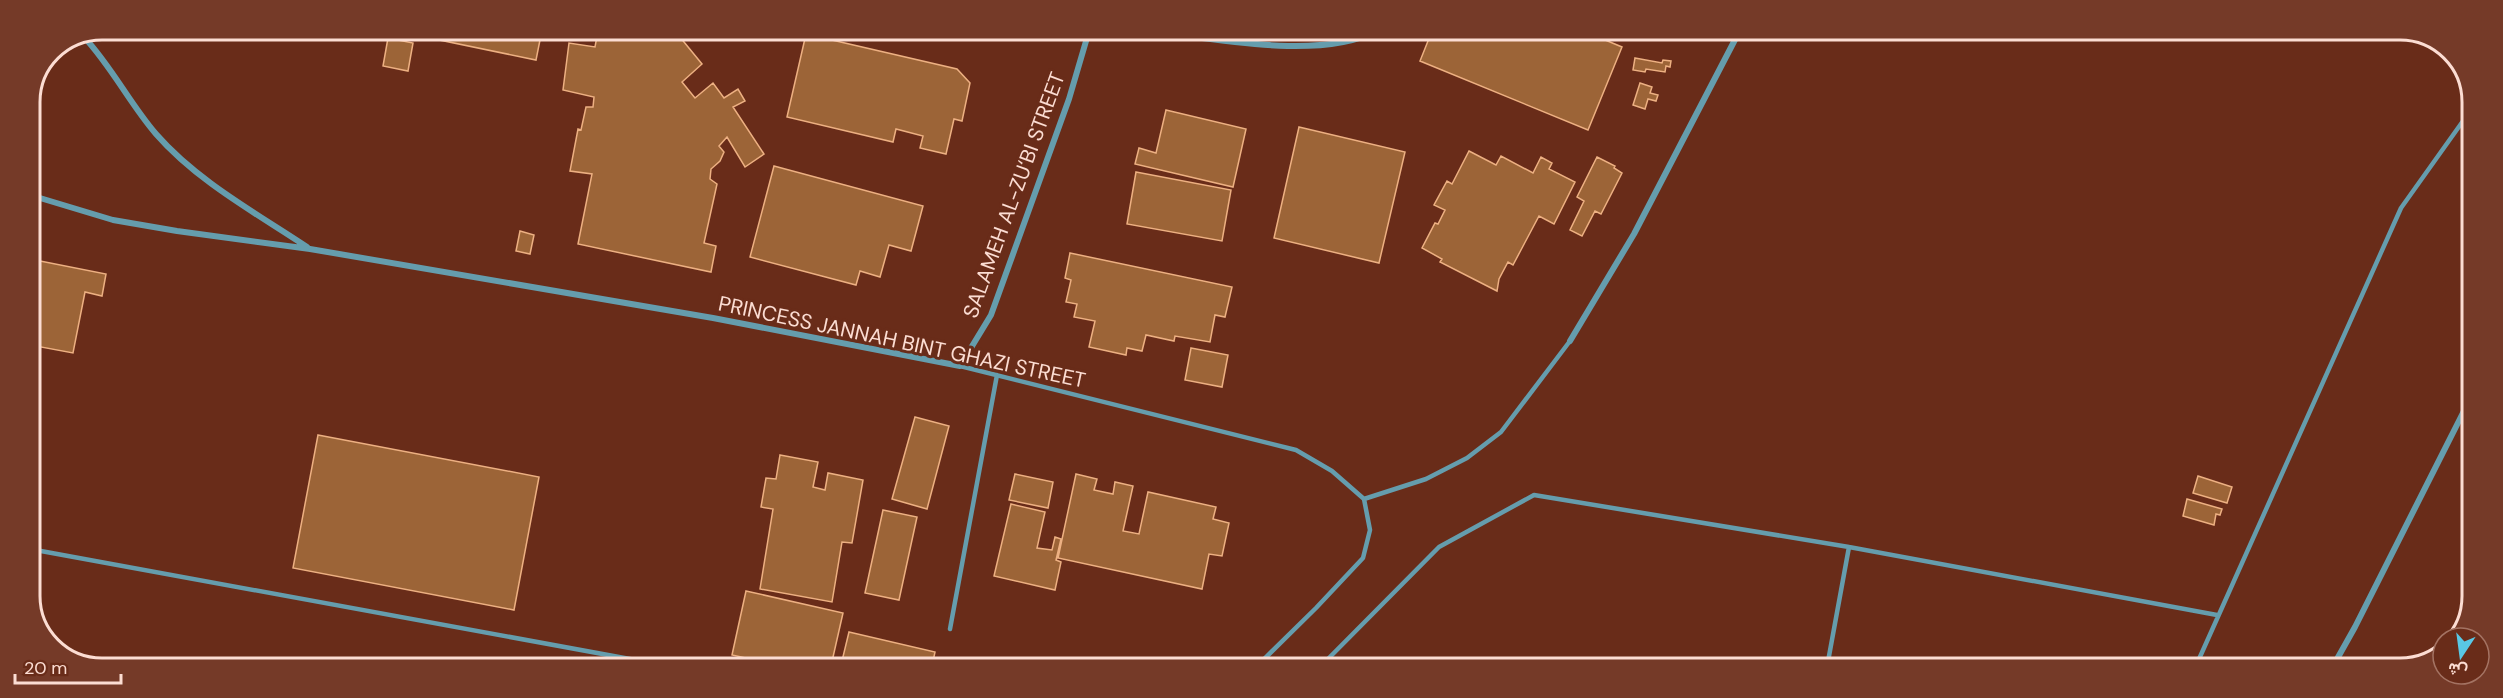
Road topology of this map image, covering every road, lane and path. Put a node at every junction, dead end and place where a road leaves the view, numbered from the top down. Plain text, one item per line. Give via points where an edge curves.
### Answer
1 (1086, 40) edge
2 (1226, 40) edge
3 (1355, 40) edge
4 (1735, 40) edge
5 (87, 43) edge
6 (2462, 123) edge
7 (40, 198) edge
8 (310, 249) junction
9 (1570, 341) joint
10 (960, 366) junction
11 (998, 375) junction
12 (2462, 415) edge
13 (1364, 499) junction
14 (1850, 548) junction
15 (41, 551) edge
16 (2217, 615) junction
17 (950, 629) dead end
18 (624, 658) edge
19 (1265, 658) edge
20 (1329, 658) edge
21 (1829, 658) edge
22 (2199, 658) edge
23 (2337, 658) edge

1 - 10 street, SALAMEH AL-ZU‘BI STREET via 991,315
2 - 3 street via 1286,47
4 - 9 street via 1634,234
5 - 8 street, PRINCESS JANNAH BINT GHAZI STREET via 155,133 182,161
6 - 16 lane via 2402,208
7 - 8 street, PRINCESS JANNAH BINT GHAZI STREET via 113,220
8 - 10 street, PRINCESS JANNAH BINT GHAZI STREET via 713,318
9 - 13 lane via 1501,432 1467,459 1426,479
10 - 11 lane, PRINCESS JANNAH BINT GHAZI STREET
11 - 13 lane, PRINCESS JANNAH BINT GHAZI STREET via 1296,450 1332,471
11 - 17 lane
12 - 23 street
13 - 19 lane via 1370,530 1363,558
14 - 16 lane
14 - 20 lane via 1534,495 1439,547
14 - 21 lane
15 - 18 lane
16 - 22 lane

